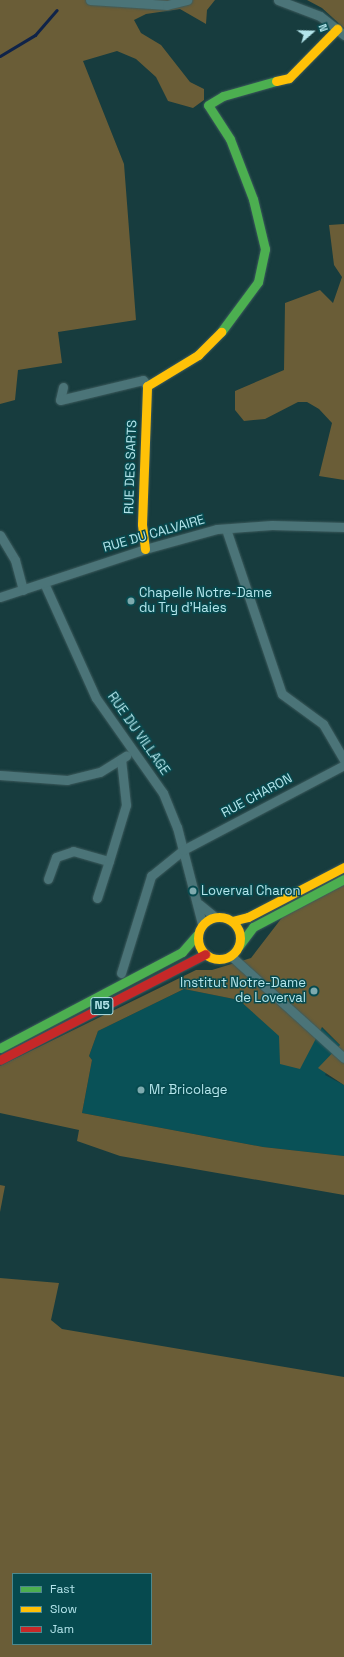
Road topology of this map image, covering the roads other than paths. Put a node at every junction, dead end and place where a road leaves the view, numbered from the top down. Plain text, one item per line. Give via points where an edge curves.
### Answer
1 (90, 0) edge
2 (187, 0) edge
3 (278, 0) edge
4 (341, 32) edge
5 (63, 386) dead end
6 (147, 386) junction
7 (344, 527) edge
8 (226, 529) junction
9 (0, 535) edge
10 (145, 549) junction
11 (44, 583) junction
12 (23, 590) junction
13 (0, 597) edge
14 (132, 752) junction
15 (121, 759) junction
16 (344, 760) edge
17 (344, 765) edge
18 (0, 775) edge
19 (183, 850) junction
20 (109, 861) junction
21 (344, 867) edge
22 (48, 879) dead end
23 (344, 879) edge
24 (98, 898) dead end
25 (199, 904) junction
26 (215, 917) junction
27 (232, 921) junction
28 (202, 924) junction
29 (197, 935) junction
30 (238, 947) junction
31 (205, 954) junction
32 (231, 956) junction
33 (121, 973) dead end
34 (0, 1048) edge
35 (344, 1058) edge
36 (0, 1060) edge

1 - 2 street via 167,5
3 - 4 street via 320,16
4 - 6 main road via 289,78 234,92 208,105 230,139 253,199 265,249 264,264 245,304 214,340 198,355
5 - 6 street via 60,400 143,380
6 - 10 main road, RUE DES SARTS via 142,524
7 - 8 street, RUE DU CALVAIRE via 272,525
8 - 10 street, RUE DU CALVAIRE
8 - 16 street via 282,694 323,724
9 - 12 street via 15,560
10 - 11 street, RUE DU CALVAIRE
11 - 12 street, RUE DU CALVAIRE
11 - 14 street, RUE DU VILLAGE via 96,698
12 - 13 street, RUE DU CALVAIRE
14 - 15 street
14 - 19 street, RUE DU VILLAGE via 163,793
15 - 18 street via 100,772 67,780
15 - 20 street via 126,805
17 - 19 street, RUE CHARON
19 - 25 street, RUE DU VILLAGE
19 - 33 street, RUE CHARON via 151,876
20 - 22 street via 73,850 56,857
20 - 24 street
21 - 27 main road via 248,917
23 - 30 main road via 253,927
25 - 26 street
25 - 28 street, RUE DU VILLAGE
26 - 27 main road
26 - 28 main road
27 - 30 main road via 239,930
28 - 29 main road, N5
29 - 31 main road
29 - 34 main road, N5 via 182,952
30 - 32 main road
31 - 32 main road via 217,960
31 - 36 main road, N5
32 - 35 street

